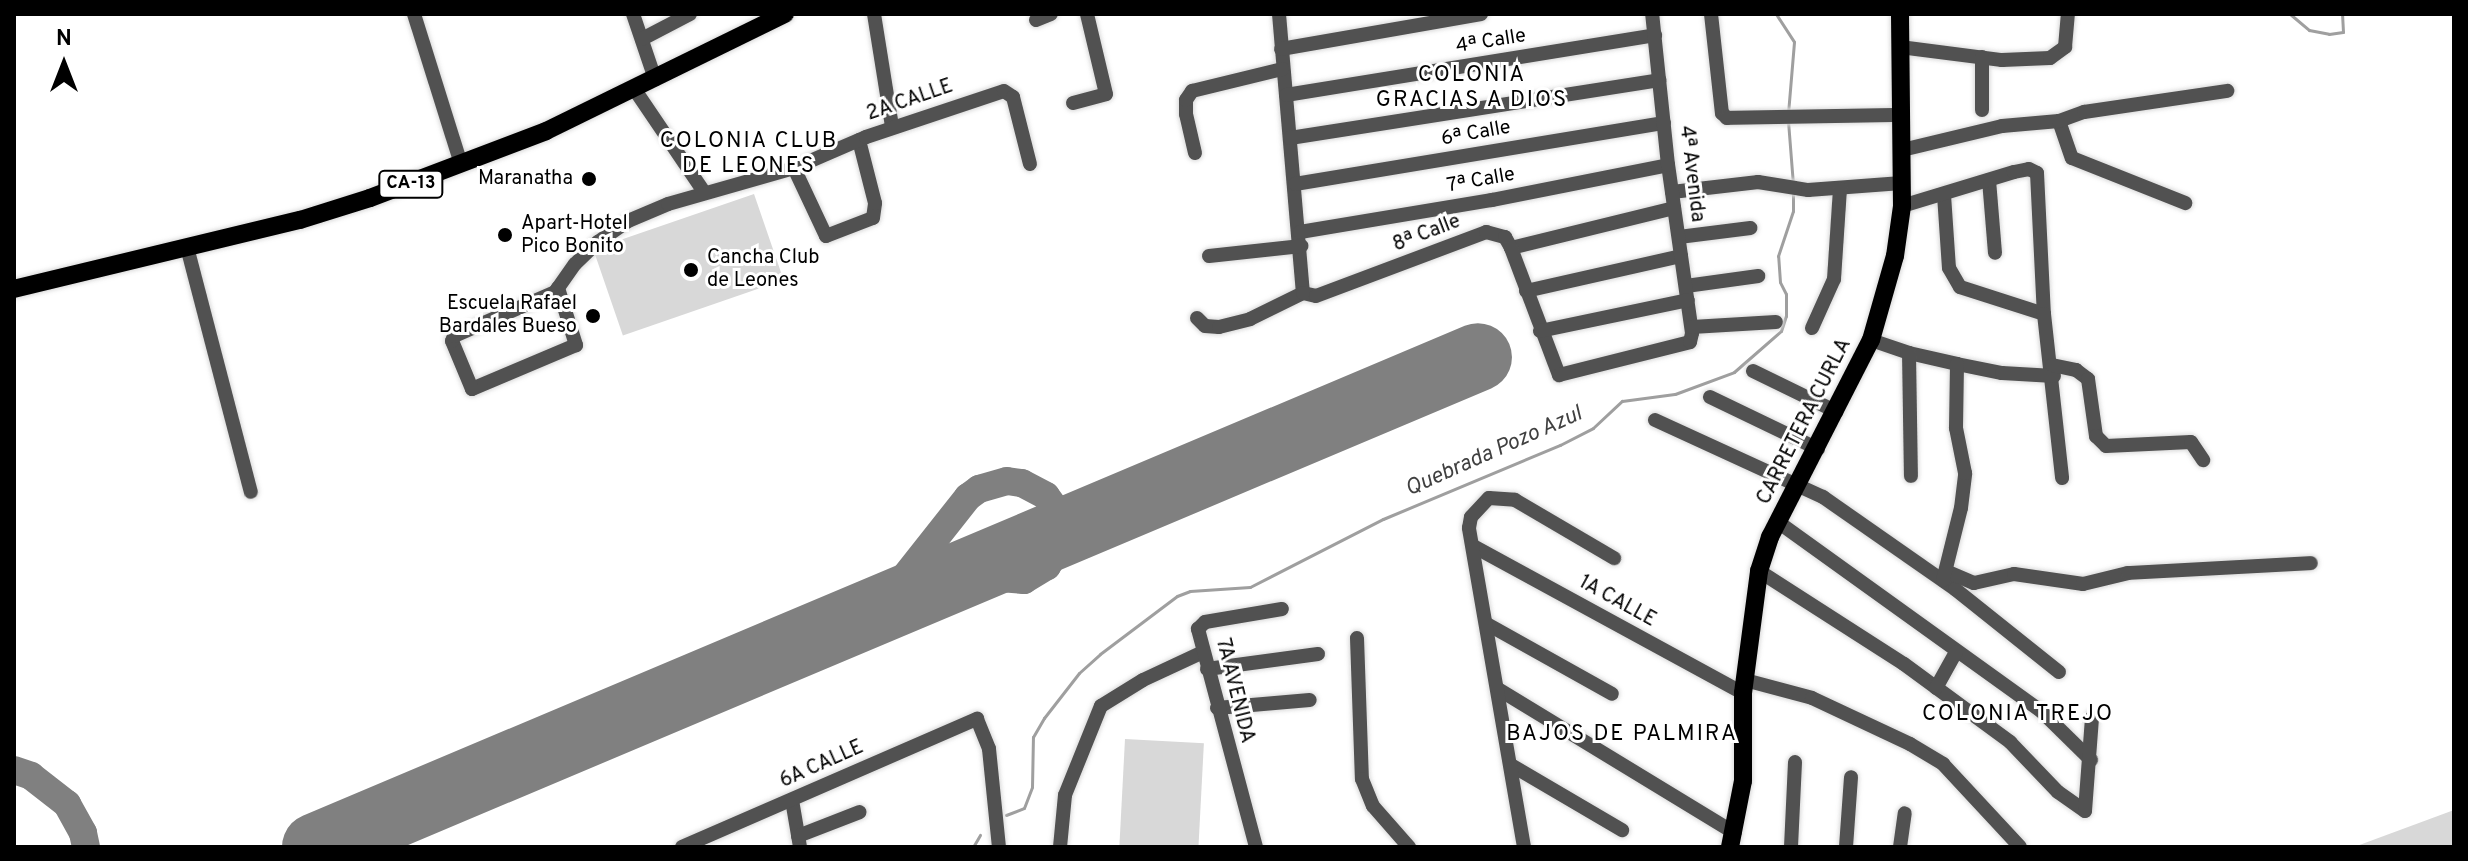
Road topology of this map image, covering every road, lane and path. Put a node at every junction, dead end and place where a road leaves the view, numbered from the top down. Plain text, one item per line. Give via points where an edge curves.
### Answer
1 (414, 14) edge
2 (633, 14) edge
3 (690, 14) edge
4 (785, 14) edge
5 (874, 14) edge
6 (1051, 14) edge
7 (1087, 14) edge
8 (1279, 14) edge
9 (1481, 14) edge
10 (1652, 14) edge
11 (1711, 14) edge
12 (1900, 14) edge
13 (2068, 14) edge
14 (1036, 20) dead end
15 (1655, 35) junction
16 (642, 39) junction
17 (1900, 47) junction
18 (1281, 49) junction
19 (1982, 57) junction
20 (1282, 69) junction
21 (655, 79) junction
22 (1659, 80) junction
23 (635, 90) junction
24 (2227, 91) dead end
25 (1286, 95) junction
26 (1073, 103) dead end
27 (1982, 110) dead end
28 (1901, 115) junction
29 (2059, 121) junction
30 (1664, 123) junction
31 (892, 127) junction
32 (1290, 138) junction
33 (859, 140) junction
34 (1902, 150) junction
35 (1195, 153) dead end
36 (461, 164) junction
37 (1030, 164) dead end
38 (1668, 165) junction
39 (794, 168) junction
40 (1989, 180) junction
41 (1902, 183) junction
42 (1295, 184) junction
43 (1840, 189) junction
44 (704, 192) junction
45 (1672, 192) junction
46 (1944, 195) junction
47 (2185, 203) dead end
48 (1902, 206) junction
49 (1674, 208) junction
50 (1750, 228) dead end
51 (1679, 237) junction
52 (1300, 239) junction
53 (187, 247) junction
54 (1511, 248) junction
55 (1995, 253) dead end
56 (1209, 256) dead end
57 (1681, 256) junction
58 (1758, 276) dead end
59 (558, 288) junction
60 (14, 289) edge
61 (1526, 291) junction
62 (1303, 293) junction
63 (1687, 293) junction
64 (2044, 314) junction
65 (1197, 318) dead end
66 (1776, 322) dead end
67 (1812, 328) dead end
68 (1540, 331) junction
69 (1692, 333) junction
70 (1871, 340) junction
71 (1909, 353) junction
72 (1957, 364) junction
73 (2053, 370) junction
74 (1753, 371) dead end
75 (1710, 397) dead end
76 (1837, 412) junction
77 (1655, 420) dead end
78 (1818, 449) junction
79 (2203, 460) dead end
80 (1911, 476) dead end
81 (2062, 478) dead end
82 (1799, 484) junction
83 (251, 492) dead end
84 (1778, 522) junction
85 (1473, 546) junction
86 (1614, 558) dead end
87 (2311, 563) dead end
88 (1759, 571) junction
89 (1945, 577) junction
90 (1282, 609) dead end
91 (1487, 624) junction
92 (1357, 638) dead end
93 (1203, 652) junction
94 (1956, 652) junction
95 (1318, 654) dead end
96 (1207, 669) junction
97 (2059, 672) dead end
98 (1744, 687) junction
99 (1936, 688) junction
100 (1498, 689) junction
101 (1612, 694) dead end
102 (1310, 700) dead end
103 (1217, 708) junction
104 (2092, 717) dead end
105 (2091, 760) junction
106 (1795, 762) dead end
107 (1511, 765) junction
108 (1851, 777) dead end
109 (792, 800) junction
110 (860, 812) dead end
111 (1905, 813) dead end
112 (1622, 830) dead end
113 (1733, 840) edge
114 (799, 841) edge
115 (1526, 846) edge
116 (682, 847) edge
117 (999, 847) edge
118 (1060, 847) edge
119 (1256, 847) edge
120 (1409, 847) edge
121 (1791, 847) edge
122 (1846, 847) edge
123 (1900, 847) edge
124 (2020, 847) edge

1 - 36 street
2 - 16 street
3 - 16 street
4 - 21 main road, CA-13
5 - 31 street
6 - 14 street
7 - 26 street via 1106,94
8 - 18 street
9 - 18 street
10 - 15 street, 4ª Avenida
11 - 28 street via 1722,113 1727,118
12 - 17 main road, CARRETERA CURLA
13 - 19 street via 2067,39 2059,54 2039,60
15 - 22 street, 4ª Avenida
15 - 25 street, 4ª Calle
16 - 21 street
17 - 19 street
17 - 28 main road, CARRETERA CURLA
18 - 20 street
19 - 27 street
20 - 25 street
20 - 35 street via 1192,91 1186,114
21 - 23 main road, CA-13
22 - 30 street, 4ª Avenida
22 - 32 street
23 - 36 main road, CA-13
23 - 44 street
24 - 29 street via 2084,112
25 - 32 street
28 - 34 main road, CARRETERA CURLA
29 - 34 street via 2002,126
29 - 47 street via 2072,158
30 - 38 street, 4ª Avenida
30 - 42 street, 6ª Calle
31 - 33 street, 2A CALLE
31 - 37 street, 2A CALLE via 1004,91 1013,97
32 - 42 street
33 - 39 street, 2A CALLE
33 - 39 street via 873,218 823,234
34 - 41 main road, CARRETERA CURLA
36 - 53 main road, CA-13 via 300,220
38 - 45 street, 4ª Avenida
38 - 52 street, 7ª Calle
39 - 44 street, 2A CALLE
40 - 46 street
40 - 55 street
40 - 64 street via 2029,169 2037,173
41 - 43 street
41 - 48 main road, CARRETERA CURLA
42 - 52 street
43 - 45 street via 1758,182
43 - 67 street via 1834,279
44 - 59 street, 2A CALLE via 628,221 598,242
45 - 49 street, 4ª Avenida
46 - 48 street
46 - 64 street via 1949,268 1960,287
48 - 70 main road, CARRETERA CURLA via 1895,256
49 - 51 street, 4ª Avenida
49 - 54 street
50 - 51 street
51 - 57 street, 4ª Avenida
52 - 56 street, 7ª Calle
52 - 62 street
53 - 60 main road, CA-13
53 - 83 street
54 - 61 street
54 - 62 street, 8ª Calle via 1505,237 1486,232 1316,296
57 - 61 street
57 - 63 street, 4ª Avenida
58 - 63 street
59 - 59 street, 2A CALLE via 454,336 470,386 574,347 578,342
61 - 68 street
62 - 65 street, 8ª Calle via 1250,319 1219,327 1205,326
63 - 68 street
63 - 69 street, 4ª Avenida
64 - 73 street
66 - 69 street
68 - 69 street via 1562,376 1687,344
70 - 71 street
70 - 76 main road, CARRETERA CURLA
71 - 72 street
71 - 80 street
72 - 73 street via 2002,373
72 - 89 street via 1956,428 1965,473
73 - 79 street via 2076,370 2088,379 2101,442 2121,447 2192,442
73 - 81 street
74 - 76 street
75 - 78 street
76 - 78 main road, CARRETERA CURLA
77 - 82 street
78 - 82 main road, CARRETERA CURLA
82 - 84 main road, CARRETERA CURLA
82 - 89 street
84 - 88 main road, CARRETERA CURLA
84 - 94 street
85 - 86 street via 1469,528 1474,510 1489,498 1502,496
85 - 91 street
85 - 98 street, 1A CALLE
87 - 89 street via 2128,573 2083,584 2014,574 1974,583
88 - 98 main road, CARRETERA CURLA
88 - 99 street
89 - 97 street
90 - 93 street, 7A AVENIDA via 1205,622 1198,629
91 - 100 street
91 - 101 street
92 - 120 street via 1362,779 1373,806
93 - 96 street, 7A AVENIDA
93 - 118 street via 1101,706 1065,795
94 - 99 street
94 - 105 street via 2041,711
95 - 96 street
96 - 103 street, 7A AVENIDA
98 - 113 main road, CARRETERA CURLA via 1743,781
98 - 124 street, 1A CALLE via 1812,698 1910,744 1943,764
99 - 105 street via 2010,742 2058,792 2085,811
100 - 107 street
100 - 113 street
102 - 103 street
103 - 119 street, 7A AVENIDA
104 - 105 street
106 - 121 street
107 - 112 street
107 - 115 street
108 - 122 street
109 - 114 street
109 - 116 street, 6A CALLE
109 - 117 street, 6A CALLE via 977,719 989,749
110 - 114 street
111 - 123 street

